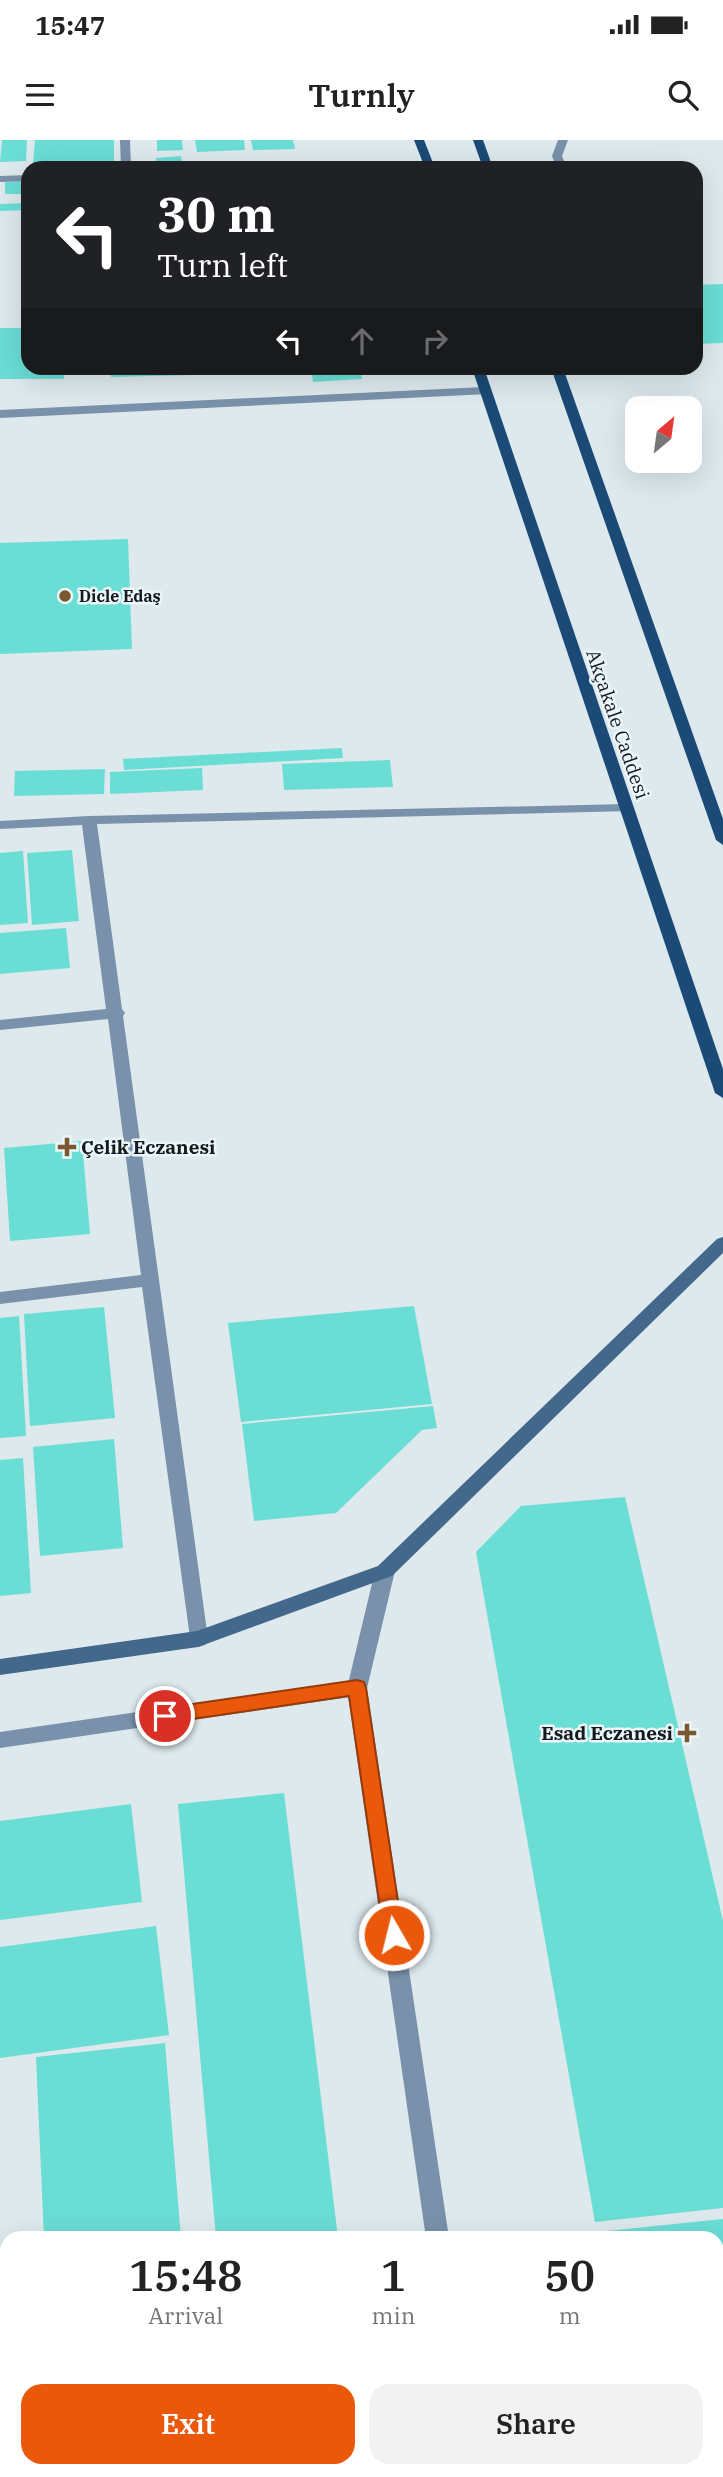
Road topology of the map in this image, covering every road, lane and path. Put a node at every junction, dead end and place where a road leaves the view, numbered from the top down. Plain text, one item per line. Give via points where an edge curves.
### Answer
1 (125, 140) edge
2 (419, 140) edge
3 (478, 140) edge
4 (563, 140) edge
5 (126, 161) edge
6 (428, 161) edge
7 (486, 161) edge
8 (559, 161) edge
9 (0, 178) edge
10 (21, 178) edge
11 (480, 375) edge
12 (560, 375) edge
13 (484, 391) junction
14 (0, 414) edge
15 (626, 808) junction
16 (89, 820) junction
17 (0, 825) edge
18 (723, 841) edge
19 (117, 1013) junction
20 (0, 1025) edge
21 (723, 1093) edge
22 (723, 1243) edge
23 (149, 1280) junction
24 (0, 1298) edge
25 (385, 1571) junction
26 (198, 1639) junction
27 (0, 1667) edge
28 (357, 1688) junction
29 (0, 1740) edge
30 (437, 2231) edge

1 - 5 street
2 - 6 main road
3 - 7 main road
4 - 8 street
9 - 10 street
11 - 13 main road, Akçakale Caddesi
12 - 18 main road
13 - 14 street
13 - 15 main road, Akçakale Caddesi
15 - 16 street
15 - 21 main road, Akçakale Caddesi
16 - 17 street
16 - 19 street
19 - 20 street
19 - 23 street
22 - 25 street
23 - 24 street
23 - 26 street
25 - 26 street
25 - 28 street
26 - 27 street
28 - 29 street
28 - 30 street

